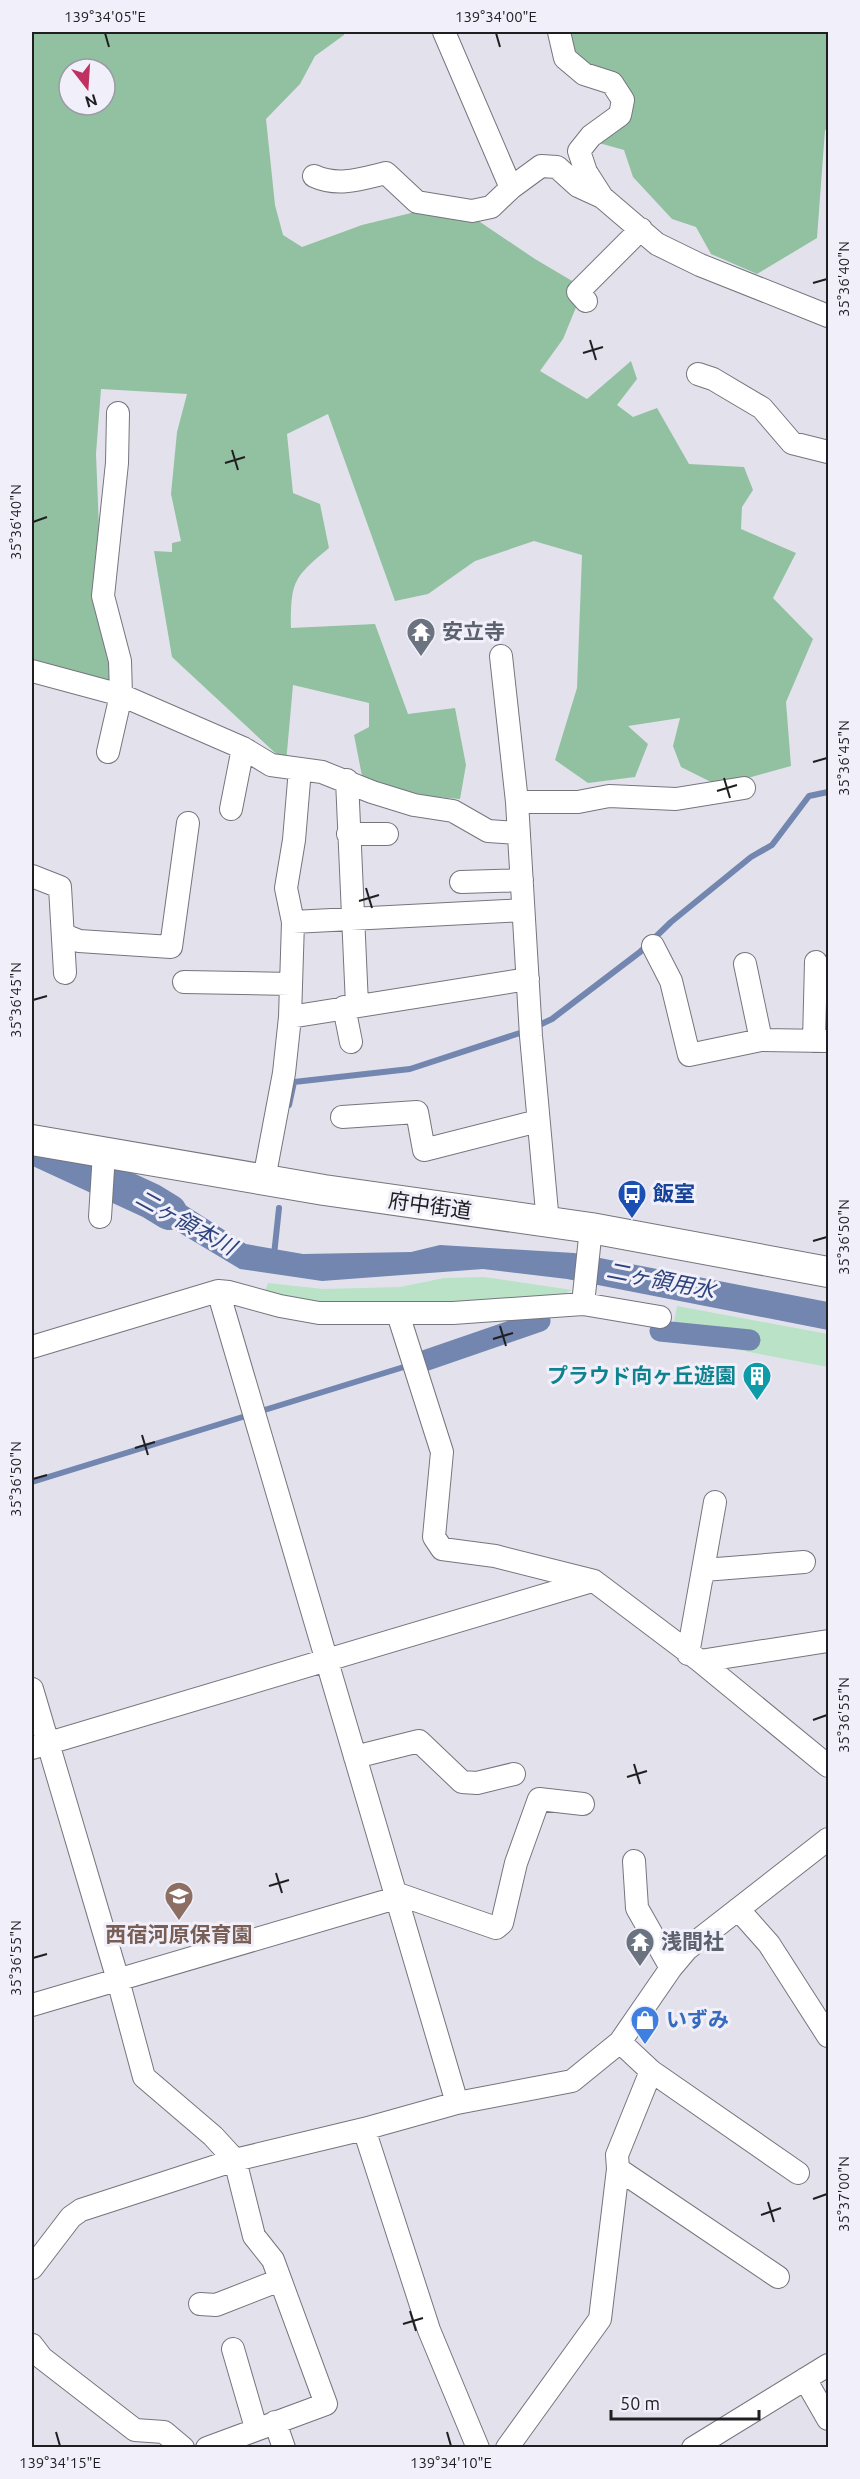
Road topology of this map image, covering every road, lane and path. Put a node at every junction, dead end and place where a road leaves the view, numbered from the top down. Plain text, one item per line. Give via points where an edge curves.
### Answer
1 (444, 32) edge
2 (559, 32) edge
3 (314, 176) dead end
4 (511, 188) junction
5 (602, 197) junction
6 (641, 230) junction
7 (586, 301) dead end
8 (828, 316) edge
9 (698, 374) dead end
10 (118, 412) dead end
11 (828, 452) edge
12 (501, 656) dead end
13 (32, 671) edge
14 (121, 696) junction
15 (243, 748) junction
16 (108, 752) dead end
17 (300, 770) junction
18 (347, 780) junction
19 (744, 788) dead end
20 (517, 802) junction
21 (231, 809) dead end
22 (188, 823) dead end
23 (519, 833) junction
24 (348, 834) junction
25 (387, 834) dead end
26 (32, 876) edge
27 (522, 880) junction
28 (461, 882) dead end
29 (523, 910) junction
30 (352, 919) junction
31 (293, 922) junction
32 (64, 935) junction
33 (653, 946) dead end
34 (816, 962) dead end
35 (746, 964) dead end
36 (65, 973) dead end
37 (528, 979) junction
38 (184, 982) dead end
39 (291, 984) junction
40 (350, 1006) junction
41 (290, 1017) junction
42 (761, 1040) junction
43 (821, 1041) edge
44 (351, 1042) dead end
45 (342, 1117) dead end
46 (538, 1121) junction
47 (32, 1140) edge
48 (104, 1154) junction
49 (264, 1179) junction
50 (100, 1217) dead end
51 (548, 1223) junction
52 (590, 1242) junction
53 (828, 1272) edge
54 (218, 1291) junction
55 (584, 1299) junction
56 (398, 1314) junction
57 (660, 1317) dead end
58 (32, 1347) edge
59 (715, 1502) dead end
60 (804, 1562) dead end
61 (704, 1570) junction
62 (594, 1581) junction
63 (828, 1641) edge
64 (694, 1657) junction
65 (325, 1660) junction
66 (32, 1689) edge
67 (39, 1746) edge
68 (355, 1756) junction
69 (828, 1766) edge
70 (514, 1774) dead end
71 (584, 1804) dead end
72 (828, 1839) edge
73 (634, 1861) dead end
74 (396, 1895) junction
75 (738, 1909) junction
76 (671, 1968) junction
77 (118, 1980) junction
78 (32, 2006) edge
79 (828, 2036) edge
80 (620, 2042) junction
81 (651, 2071) junction
82 (457, 2103) junction
83 (364, 2129) junction
84 (235, 2160) junction
85 (618, 2169) junction
86 (798, 2174) dead end
87 (32, 2268) edge
88 (778, 2277) dead end
89 (280, 2280) junction
90 (200, 2304) dead end
91 (32, 2345) edge
92 (233, 2349) dead end
93 (828, 2364) edge
94 (805, 2379) junction
95 (828, 2419) edge
96 (266, 2425) junction
97 (183, 2448) edge
98 (207, 2448) edge
99 (284, 2448) edge
100 (478, 2448) edge
101 (507, 2448) edge
102 (693, 2448) edge

1 - 4 street
2 - 5 street via 565,58 584,74 612,83 623,100 620,115 591,136 579,151 586,172
3 - 4 street via 326,182 347,182 386,173 417,202 472,211 491,207
4 - 5 street via 541,166 557,167 578,186
5 - 6 street
6 - 7 street via 578,292
6 - 8 street via 657,244 700,265
9 - 11 street via 762,408 792,443
10 - 14 street via 117,463 103,596 120,661
12 - 20 street
13 - 14 street
14 - 15 street
14 - 16 street
15 - 17 street via 271,765
15 - 21 street
17 - 18 street
17 - 31 street via 286,888
18 - 23 street via 414,805 453,811 488,831
18 - 24 street
19 - 20 street via 676,799 609,796 579,802
20 - 23 street
22 - 32 street via 171,947 79,941
23 - 27 street
24 - 25 street
24 - 30 street
26 - 32 street via 60,887
27 - 28 street
27 - 29 street
29 - 30 street
29 - 37 street
30 - 31 street
30 - 40 street
31 - 39 street
32 - 36 street
33 - 42 street via 671,981 689,1055
34 - 43 street
35 - 42 street
37 - 40 street
37 - 46 street
38 - 39 street
39 - 41 street
40 - 41 street
40 - 44 street
41 - 49 street
42 - 43 street
45 - 46 street via 417,1112 424,1150
46 - 51 street
47 - 48 main road, 府中街道
48 - 49 main road, 府中街道
48 - 50 street
49 - 51 main road, 府中街道
51 - 52 main road, 府中街道
52 - 53 main road, 府中街道
52 - 55 street
54 - 56 street via 318,1313
54 - 58 street
54 - 65 street
55 - 56 street via 529,1309
55 - 57 street
56 - 62 street via 442,1452 434,1537 442,1549 495,1556
59 - 61 street
60 - 61 street
61 - 64 street
62 - 64 street
62 - 65 street
63 - 64 street
64 - 69 street
65 - 67 street
65 - 68 street
66 - 67 street
67 - 77 street
68 - 70 street via 419,1741 462,1782 477,1783
68 - 74 street
71 - 74 street via 539,1799 516,1863 502,1923 495,1928
72 - 75 street
73 - 76 street via 637,1908
74 - 77 street
74 - 82 street
75 - 76 street via 687,1949
75 - 79 street via 769,1944
76 - 80 street
77 - 78 street
77 - 84 street via 144,2078 213,2136
80 - 81 street
80 - 82 street via 572,2080
81 - 85 street via 617,2155
81 - 86 street
82 - 83 street
83 - 84 street
83 - 100 street via 429,2330
84 - 87 street via 81,2210 71,2217
84 - 89 street via 254,2236 273,2260
85 - 88 street
85 - 101 street via 600,2319
89 - 90 street via 216,2305
89 - 96 street via 326,2404
91 - 97 street via 42,2358 135,2430 164,2432
92 - 96 street
93 - 94 street
94 - 95 street
94 - 102 street
96 - 98 street
96 - 99 street

